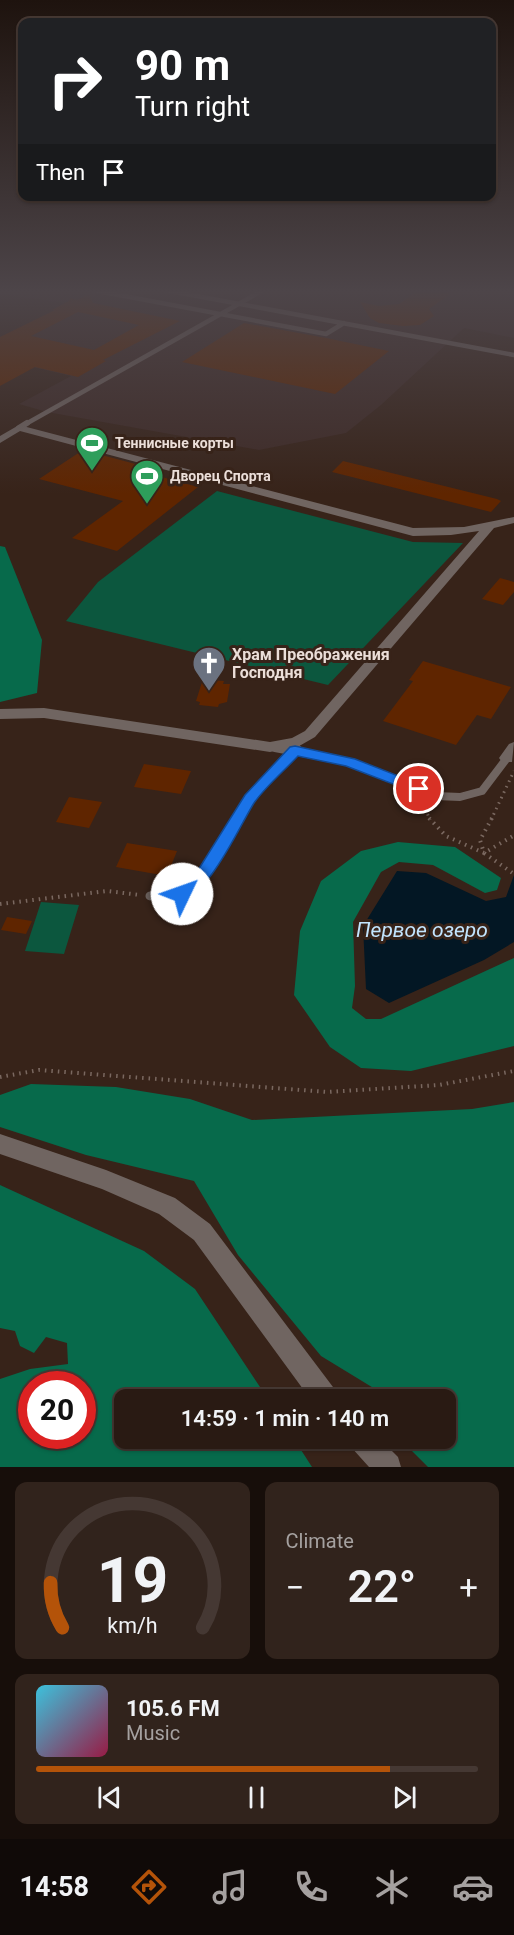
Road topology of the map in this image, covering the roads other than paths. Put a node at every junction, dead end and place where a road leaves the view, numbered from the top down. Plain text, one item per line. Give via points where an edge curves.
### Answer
1 (144, 357) edge
2 (19, 428) junction
3 (0, 440) edge
4 (514, 520) edge
5 (489, 527) junction
6 (0, 714) edge
7 (310, 734) junction
8 (270, 747) junction
9 (295, 751) junction
10 (512, 759) edge
11 (150, 896) road end
12 (0, 1144) edge
13 (319, 1389) edge
14 (371, 1449) edge
15 (388, 1467) edge

1 - 2 lane
2 - 3 street
2 - 5 street via 413,532
4 - 5 street
5 - 7 street
6 - 8 street via 44,713
7 - 8 street via 296,742
7 - 9 lane
8 - 9 lane
9 - 10 lane via 350,762 436,796 460,797 482,790
9 - 11 lane via 250,798 201,879 182,894
12 - 13 street via 106,1180 167,1206 202,1232
14 - 15 street

